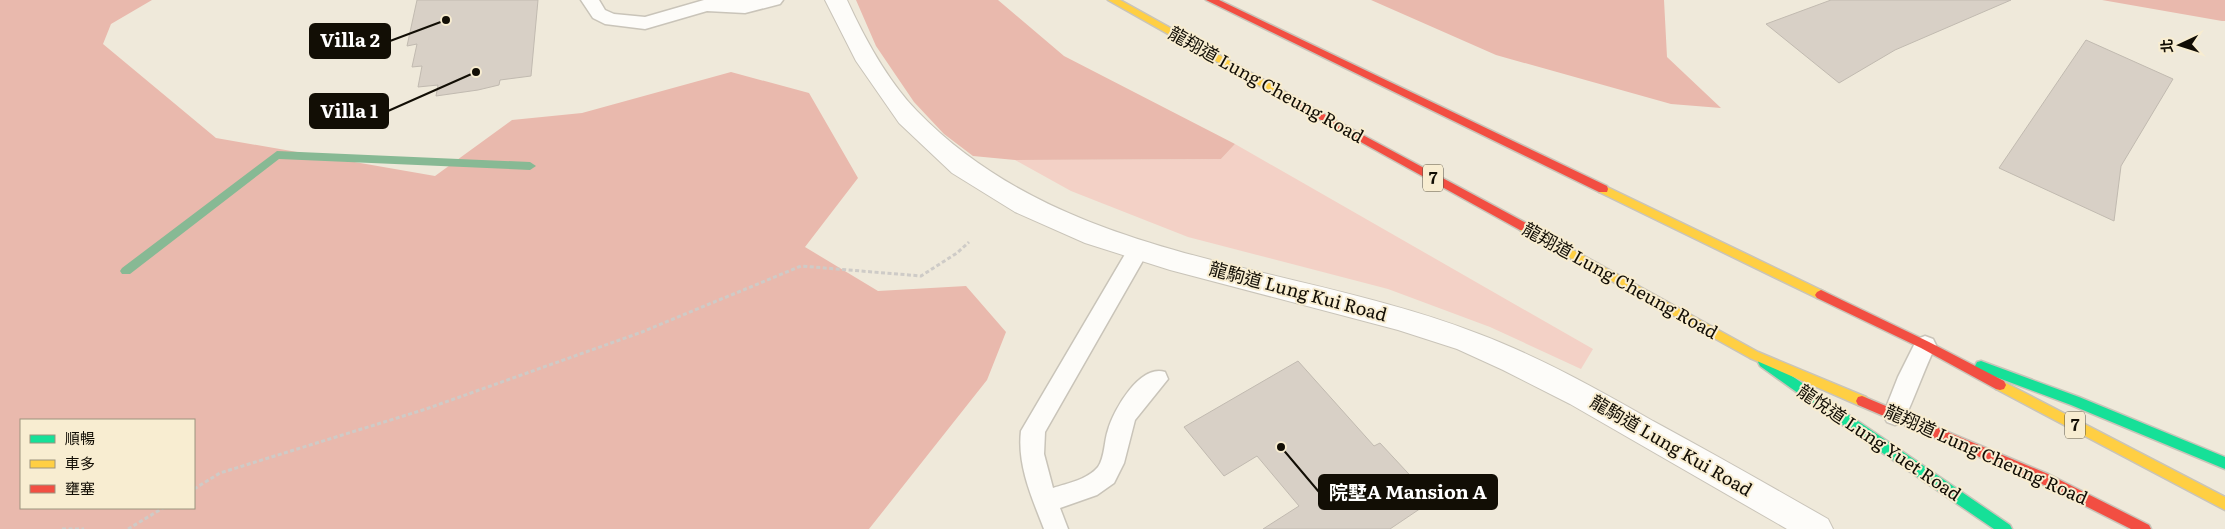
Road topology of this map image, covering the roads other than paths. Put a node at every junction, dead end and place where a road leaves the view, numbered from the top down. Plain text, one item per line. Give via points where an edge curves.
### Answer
1 (590, 0) edge
2 (774, 0) edge
3 (836, 0) edge
4 (1113, 0) edge
5 (1211, 0) edge
6 (1138, 250) junction
7 (1926, 345) junction
8 (1754, 355) junction
9 (1157, 378) dead end
10 (1895, 415) junction
11 (2225, 463) edge
12 (1046, 502) junction
13 (2225, 504) edge
14 (1056, 529) edge
15 (1817, 529) edge
16 (2006, 529) edge
17 (2144, 529) edge

1 - 2 lane via 599,14 611,20 645,23 707,5 745,7
3 - 6 street, 龍駒道 Lung Kui Road via 859,48 882,85 909,119 957,163 1032,209
4 - 8 main road, 龍翔道 Lung Cheung Road / 7
5 - 7 main road, 7
6 - 12 lane via 1033,430 1031,448
6 - 15 street, 龍駒道 Lung Kui Road via 1382,313 1467,341 1575,392
7 - 10 lane via 1909,377
7 - 11 main road via 2075,401
7 - 13 main road, 7
8 - 10 main road, 龍翔道 Lung Cheung Road / 7
8 - 16 main road, 龍悅道 Lung Yuet Road
9 - 12 lane via 1129,409 1120,428 1109,471 1100,481
10 - 17 main road, 龍翔道 Lung Cheung Road / 7 via 2043,478
12 - 14 lane

